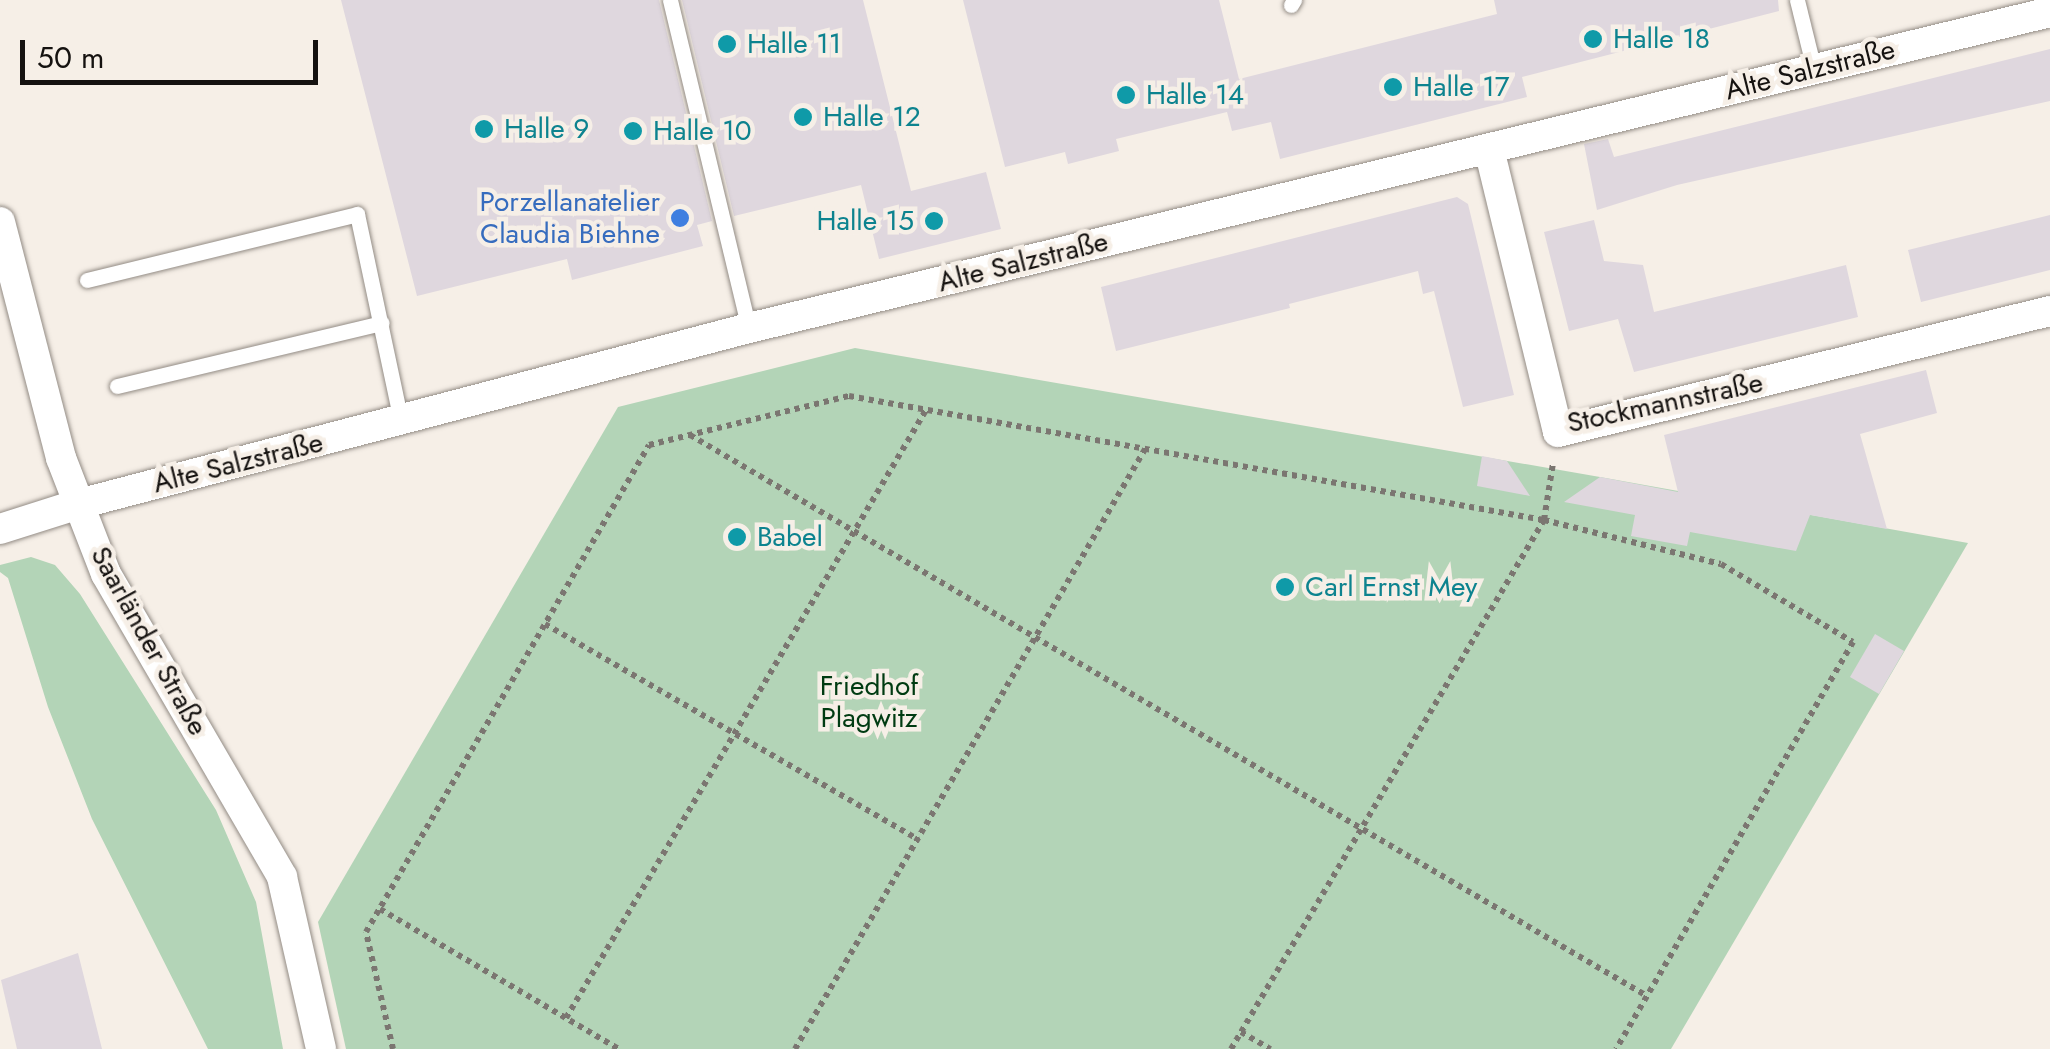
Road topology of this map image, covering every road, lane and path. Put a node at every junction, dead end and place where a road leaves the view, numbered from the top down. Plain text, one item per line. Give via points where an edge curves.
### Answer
1 (670, 0) edge
2 (1797, 0) edge
3 (2050, 12) edge
4 (1814, 68) junction
5 (1489, 150) junction
6 (0, 222) edge
7 (87, 280) dead end
8 (2050, 311) edge
9 (382, 323) junction
10 (749, 328) junction
11 (116, 386) dead end
12 (926, 410) junction
13 (401, 421) junction
14 (1558, 432) junction
15 (690, 435) junction
16 (1146, 449) junction
17 (79, 504) junction
18 (1544, 520) junction
19 (0, 529) edge
20 (854, 532) junction
21 (546, 624) junction
22 (1034, 639) junction
23 (734, 733) junction
24 (1362, 828) junction
25 (918, 839) junction
26 (380, 909) junction
27 (1647, 996) junction
28 (566, 1018) junction
29 (1241, 1032) junction
30 (321, 1049) edge
31 (393, 1049) edge
32 (619, 1049) edge
33 (795, 1049) edge
34 (1231, 1049) edge
35 (1270, 1049) edge
36 (1616, 1049) edge

1 - 10 lane
2 - 4 lane
3 - 4 street, Alte Salzstraße
4 - 5 street, Alte Salzstraße
5 - 10 street, Alte Salzstraße
5 - 14 street, Stockmannstraße
6 - 17 street, Saarländer Straße
7 - 9 lane via 357,214
8 - 14 street, Stockmannstraße
9 - 11 lane
9 - 13 lane
10 - 13 street, Alte Salzstraße
12 - 15 path via 849,396
12 - 16 path
12 - 20 path
13 - 17 street, Alte Salzstraße
14 - 18 path
15 - 20 path
15 - 21 path via 650,445
16 - 18 path
16 - 22 path
17 - 19 street, Alte Salzstraße
17 - 30 street, Saarländer Straße via 106,574 282,877
18 - 24 path
18 - 27 path via 1721,564 1852,642
20 - 22 path
20 - 23 path
21 - 23 path
21 - 26 path
22 - 24 path
22 - 25 path
23 - 25 path
23 - 28 path
24 - 27 path
24 - 29 path
25 - 33 path
26 - 28 path
26 - 31 path via 366,932
27 - 36 path
28 - 32 path
29 - 34 path
29 - 35 path

